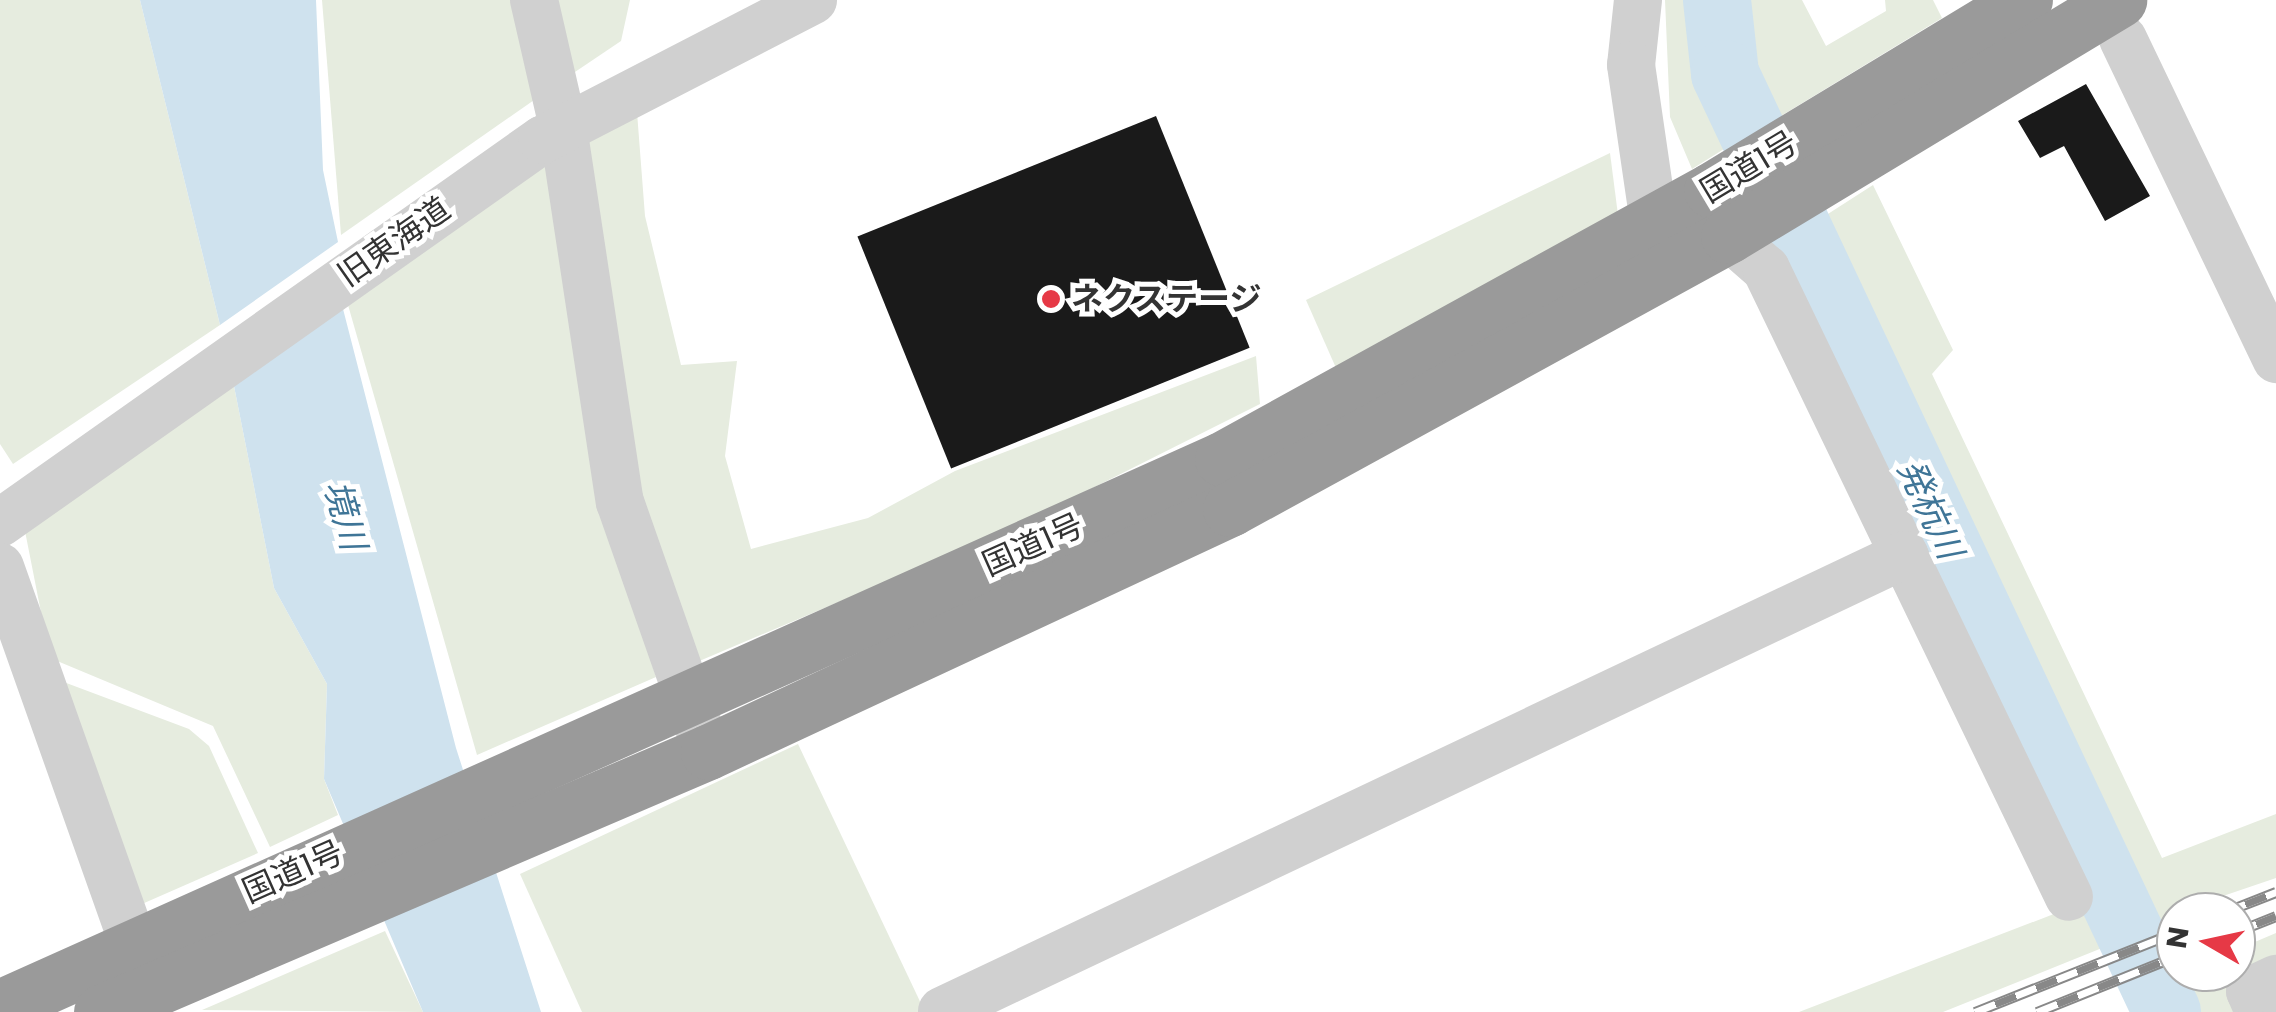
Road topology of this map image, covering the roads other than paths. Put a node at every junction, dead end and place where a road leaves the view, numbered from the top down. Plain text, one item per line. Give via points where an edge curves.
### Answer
1 (534, 0) edge
2 (813, 0) edge
3 (1638, 0) edge
4 (2025, 0) edge
5 (2121, 20) edge
6 (552, 134) junction
7 (1813, 156) junction
8 (1720, 213) junction
9 (1654, 222) junction
10 (2276, 358) edge
11 (10, 513) edge
12 (1904, 555) junction
13 (0, 568) edge
14 (668, 706) junction
15 (688, 758) junction
16 (2069, 897) dead end
17 (192, 945) junction
18 (135, 949) junction
19 (2276, 979) edge
20 (0, 1007) edge
21 (101, 1012) edge
22 (942, 1012) edge
23 (2259, 1012) edge

1 - 6 street
2 - 6 street, 旧東海道
3 - 9 street via 1631,66
4 - 7 highway, 国道1号
5 - 7 highway, 国道1号
5 - 10 street
6 - 11 street, 旧東海道
6 - 14 street via 620,502
7 - 8 highway, 国道1号
8 - 9 highway, 国道1号
8 - 12 street via 1766,269
8 - 15 highway, 国道1号 via 1230,509
9 - 14 highway, 国道1号 via 1222,460
12 - 16 street
12 - 22 street
13 - 18 street
14 - 15 street
14 - 17 highway, 国道1号
15 - 17 highway, 国道1号
17 - 18 highway, 国道1号
17 - 21 highway, 国道1号
18 - 20 highway, 国道1号
19 - 23 street via 2250,991

